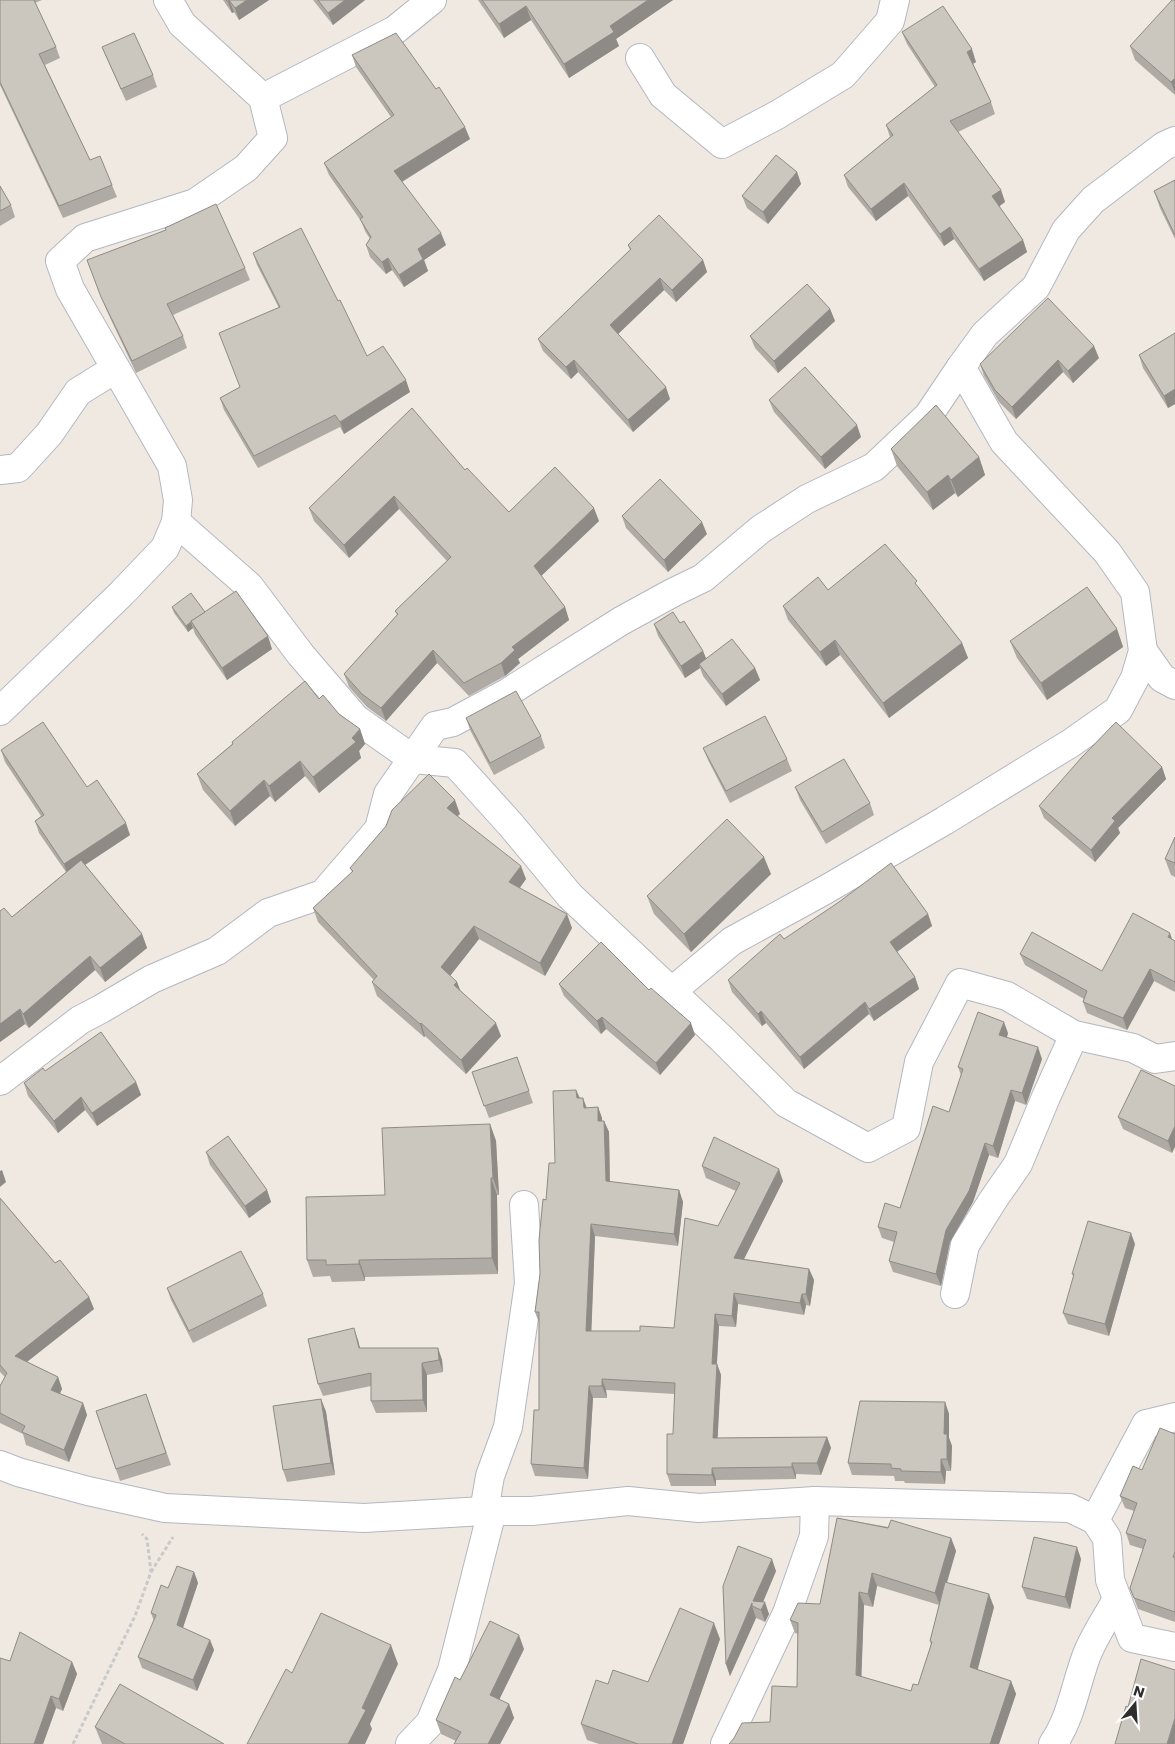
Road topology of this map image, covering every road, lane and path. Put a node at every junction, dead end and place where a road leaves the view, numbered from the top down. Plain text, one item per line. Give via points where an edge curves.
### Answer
1 (168, 0) edge
2 (432, 0) edge
3 (895, 0) edge
4 (640, 58) dead end
5 (263, 98) junction
6 (1175, 141) edge
7 (960, 367) junction
8 (115, 369) junction
9 (0, 470) edge
10 (176, 522) junction
11 (1142, 651) junction
12 (1171, 677) edge
13 (0, 711) edge
14 (413, 759) junction
15 (672, 991) junction
16 (1074, 1035) junction
17 (1175, 1056) edge
18 (0, 1081) edge
19 (524, 1205) dead end
20 (955, 1294) dead end
21 (1175, 1417) edge
22 (0, 1465) edge
23 (816, 1500) junction
24 (190, 1509) junction
25 (488, 1511) junction
26 (1095, 1520) junction
27 (140, 1532) dead end
28 (151, 1572) junction
29 (1117, 1599) junction
30 (1175, 1647) edge
31 (73, 1744) edge
32 (410, 1744) edge
33 (725, 1744) edge
34 (1053, 1744) edge

1 - 5 street via 182,24
2 - 5 street via 395,30
3 - 4 street via 890,22 843,75 722,144 663,95
5 - 8 street via 272,138 246,168 195,202 84,238 60,261 70,289
6 - 7 street via 1093,200 1066,230 1036,287 985,334
7 - 11 street via 1004,442 1107,552 1135,592
7 - 14 street via 928,416 874,468 807,499 768,524 703,578 621,621 507,693 453,722 435,726
8 - 9 street via 78,392 50,434 18,468
8 - 10 street via 172,466 178,500
10 - 13 street via 165,548
10 - 14 street via 249,586 301,655 356,718
11 - 12 street
11 - 15 street via 1135,678 1118,710 1071,743 944,821 732,941
14 - 15 street via 455,763 512,824 570,896
14 - 18 street via 388,794 379,829 323,894 268,913 218,951 152,979 80,1020
15 - 16 street via 786,1103 868,1148 906,1128 919,1062 960,983 1007,996
16 - 17 street via 1133,1048 1156,1059
16 - 20 street via 1018,1164 965,1245
19 - 25 street via 530,1283 508,1427 490,1476
21 - 26 street via 1146,1424
22 - 24 street via 88,1492 164,1508
23 - 25 street via 699,1508 628,1501 532,1511
23 - 26 street via 1070,1508
23 - 33 street via 814,1536 787,1613
24 - 25 street via 364,1518
24 - 28 path
25 - 32 street via 452,1670 430,1723
26 - 29 street via 1107,1538 1110,1580
27 - 28 path via 147,1539
28 - 31 path via 135,1616
29 - 30 street via 1132,1638
29 - 34 street via 1086,1657 1062,1730

